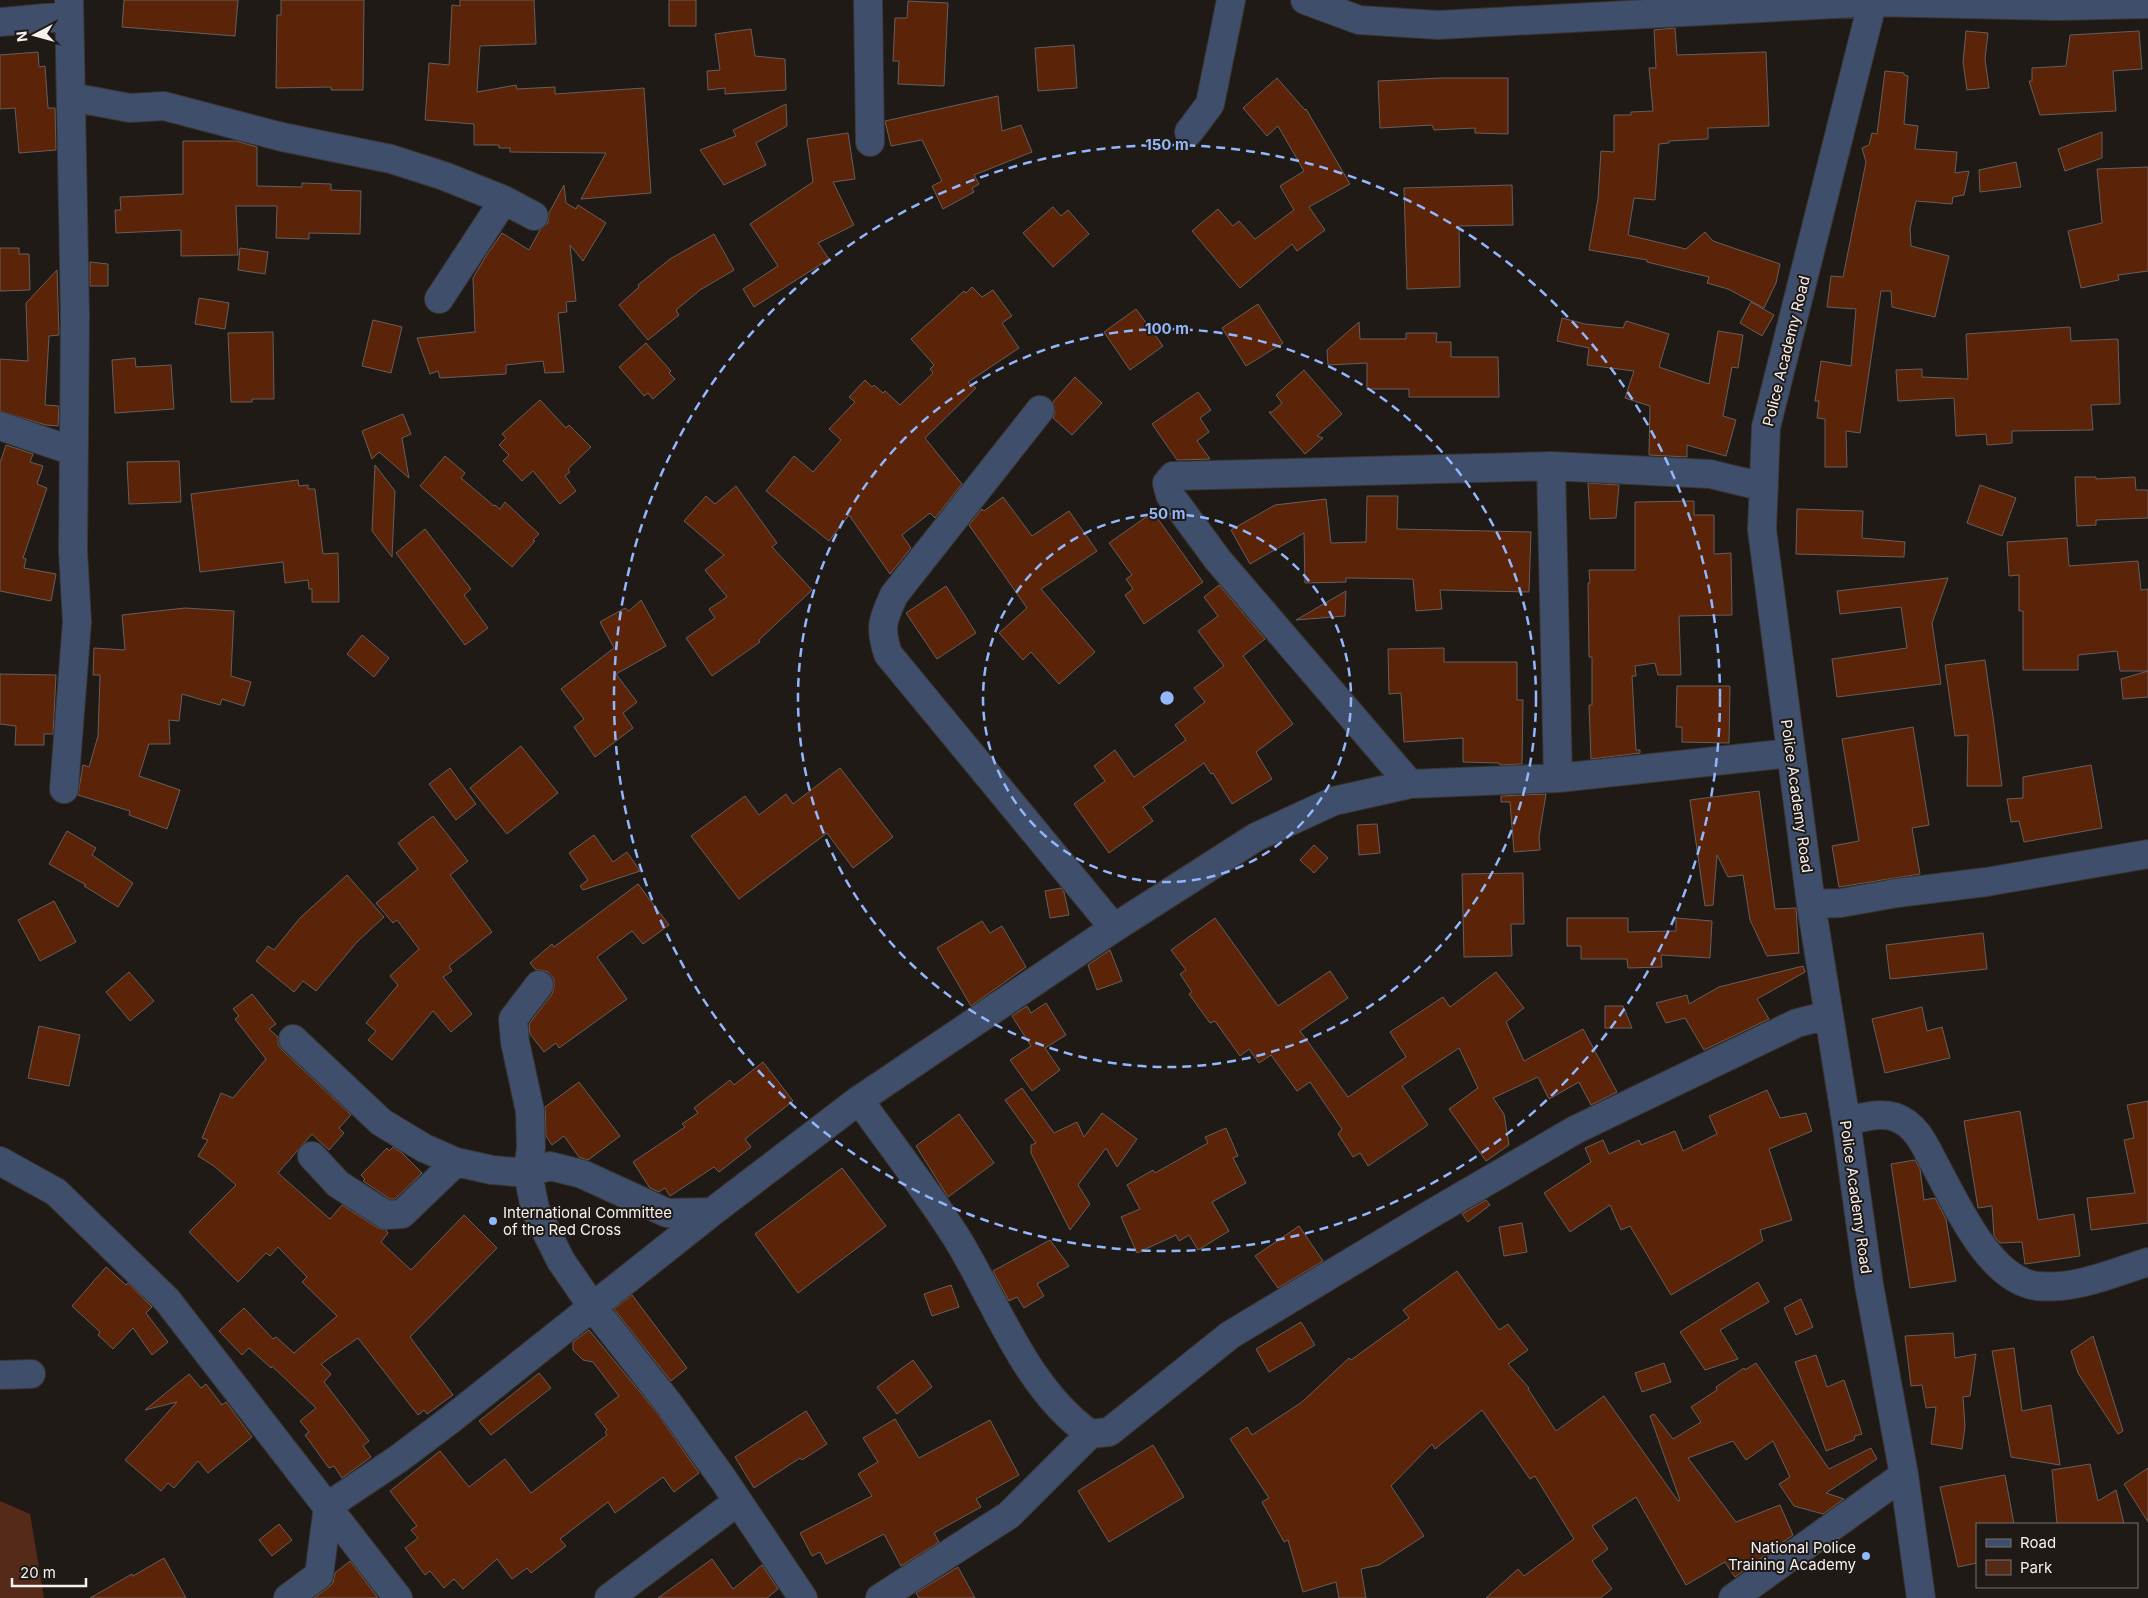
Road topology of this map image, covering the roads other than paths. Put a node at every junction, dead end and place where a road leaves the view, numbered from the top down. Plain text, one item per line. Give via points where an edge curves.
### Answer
1 (868, 0) edge
2 (1231, 0) edge
3 (1305, 0) edge
4 (1873, 1) edge
5 (2148, 4) edge
6 (69, 8) edge
7 (0, 22) edge
8 (71, 97) junction
9 (1189, 132) dead end
10 (870, 142) dead end
11 (504, 200) junction
12 (534, 216) dead end
13 (439, 299) dead end
14 (1040, 410) dead end
15 (0, 426) edge
16 (73, 451) junction
17 (1551, 466) junction
18 (1764, 487) junction
19 (1791, 753) junction
20 (1558, 778) junction
21 (1410, 784) junction
22 (64, 789) dead end
23 (2148, 854) edge
24 (1812, 904) junction
25 (1114, 928) junction
26 (539, 985) dead end
27 (1829, 1015) junction
28 (293, 1039) dead end
29 (859, 1100) junction
30 (1846, 1121) junction
31 (312, 1156) dead end
32 (0, 1161) edge
33 (456, 1162) junction
34 (528, 1173) junction
35 (712, 1212) junction
36 (2148, 1262) edge
37 (2148, 1270) edge
38 (2119, 1271) junction
39 (592, 1306) junction
40 (31, 1374) dead end
41 (0, 1375) edge
42 (1090, 1434) junction
43 (1904, 1475) junction
44 (737, 1502) junction
45 (328, 1506) junction
46 (288, 1598) edge
47 (398, 1598) edge
48 (609, 1598) edge
49 (803, 1598) edge
50 (880, 1598) edge
51 (1733, 1598) edge
52 (1921, 1598) edge

1 - 10 street
2 - 9 street via 1210,104
3 - 4 street via 1359,20 1438,25
4 - 5 street via 2060,6
4 - 18 street, Police Academy Road via 1766,428
6 - 7 street
6 - 8 street
8 - 11 street via 130,108 164,106 282,137 391,159
8 - 16 street via 76,423
11 - 12 street
11 - 13 street
14 - 25 street via 894,595 882,620 883,639 888,654
15 - 16 street
16 - 22 street via 77,622
17 - 18 street via 1710,474
17 - 20 street
17 - 21 street via 1173,476 1167,484 1170,495 1218,560
18 - 19 street, Police Academy Road via 1762,530
19 - 20 street
19 - 24 street, Police Academy Road
20 - 21 street
21 - 25 street via 1334,801 1256,837
23 - 24 street via 1986,882 1841,903
24 - 27 street, Police Academy Road
25 - 29 street
26 - 34 street via 513,1019 530,1111
27 - 30 street, Police Academy Road
27 - 42 street via 1797,1022 1575,1130 1230,1335 1109,1432
28 - 33 street via 381,1122 424,1148
29 - 35 street
29 - 42 street via 957,1240 1031,1371 1073,1422
30 - 38 street via 1869,1115 1894,1117 1918,1133 1978,1242 2008,1274 2036,1286 2071,1285
30 - 43 street, Police Academy Road via 1869,1284
31 - 33 street via 338,1184 386,1216 402,1214
32 - 45 street via 56,1192 167,1300
33 - 34 street
34 - 35 street via 550,1166 582,1174 667,1213
34 - 39 street via 535,1209 561,1261
35 - 39 street
36 - 38 street
37 - 38 street
39 - 44 street via 669,1404
39 - 45 street via 450,1420
40 - 41 street
42 - 50 street via 1009,1515
43 - 51 street
43 - 52 street, Police Academy Road
44 - 48 street
44 - 49 street
45 - 46 street via 319,1575
45 - 47 street

